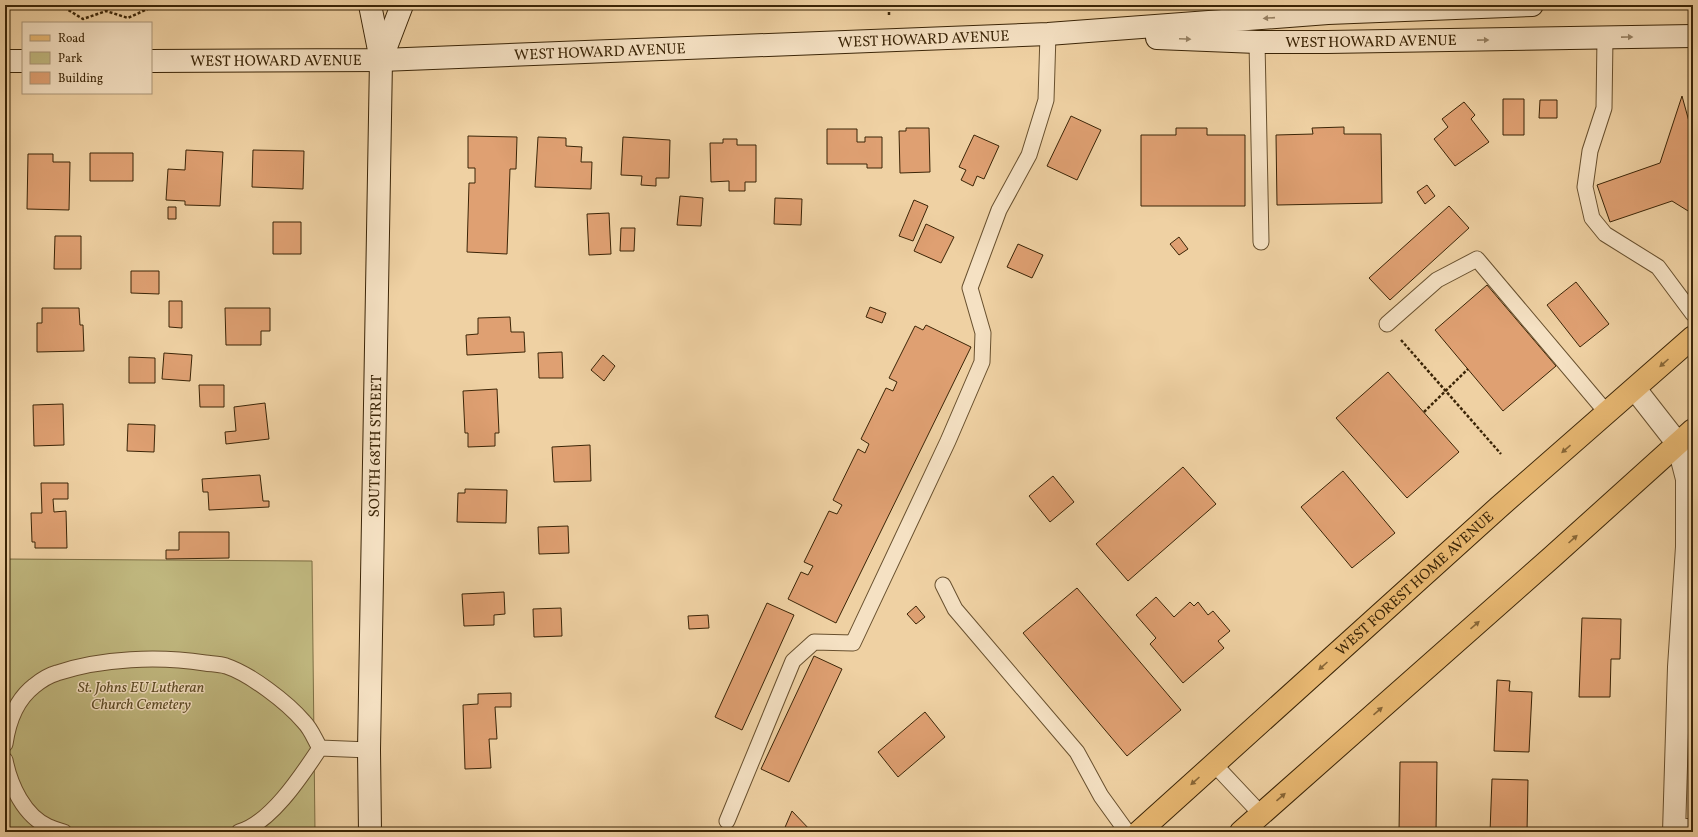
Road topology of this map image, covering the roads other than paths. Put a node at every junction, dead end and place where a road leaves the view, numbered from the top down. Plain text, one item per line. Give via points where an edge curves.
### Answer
1 (370, 5) edge
2 (402, 5) edge
3 (1532, 5) edge
4 (1048, 34) junction
5 (1693, 36) edge
6 (1605, 38) junction
7 (1257, 42) junction
8 (381, 60) junction
9 (5, 61) edge
10 (22, 61) edge
11 (152, 61) edge
12 (1261, 242) dead end
13 (1693, 314) edge
14 (1387, 324) road end
15 (1693, 337) edge
16 (1635, 389) junction
17 (1607, 413) junction
18 (1686, 437) edge
19 (1690, 543) edge
20 (943, 585) dead end
21 (1686, 667) edge
22 (5, 744) edge
23 (320, 748) junction
24 (369, 750) junction
25 (5, 760) edge
26 (1214, 764) junction
27 (1261, 814) junction
28 (727, 821) dead end
29 (1680, 831) edge
30 (64, 832) edge
31 (239, 832) edge
32 (370, 832) edge
33 (1127, 832) edge
34 (1139, 832) edge
35 (1241, 832) edge

1 - 8 street, SOUTH 68TH STREET
2 - 8 street, SOUTH 68TH STREET
3 -> 4 street, WEST HOWARD AVENUE via 1328,14
4 -> 7 street, WEST HOWARD AVENUE
4 - 8 street, WEST HOWARD AVENUE
4 - 28 lane via 1046,100 1029,156 999,210 970,288 983,333 982,362 948,441 853,643 814,642 793,662
6 -> 5 street, WEST HOWARD AVENUE
7 -> 6 street, WEST HOWARD AVENUE
6 - 13 lane via 1604,108 1590,151 1585,187 1592,218 1605,234 1658,267
7 - 12 lane
8 - 11 street, WEST HOWARD AVENUE
8 - 24 street, SOUTH 68TH STREET
9 - 10 street
14 - 17 lane via 1437,280 1477,259
15 -> 16 main road, WEST FOREST HOME AVENUE
16 - 17 main road, WEST FOREST HOME AVENUE
16 - 18 street
17 -> 26 main road, WEST FOREST HOME AVENUE
18 - 19 street
27 -> 18 main road
19 - 21 street
20 - 33 lane via 955,609 1078,752 1101,796
21 - 29 street
22 - 23 lane via 6,731 19,702 34,686 56,673 92,664 148,659 226,666 250,678 278,697 305,722
23 - 24 lane
23 - 31 lane via 300,779 264,818 250,829
24 - 32 street, SOUTH 68TH STREET
25 - 30 lane via 17,795 33,815 48,827
26 - 27 lane
26 -> 34 main road, WEST FOREST HOME AVENUE
27 - 35 main road

